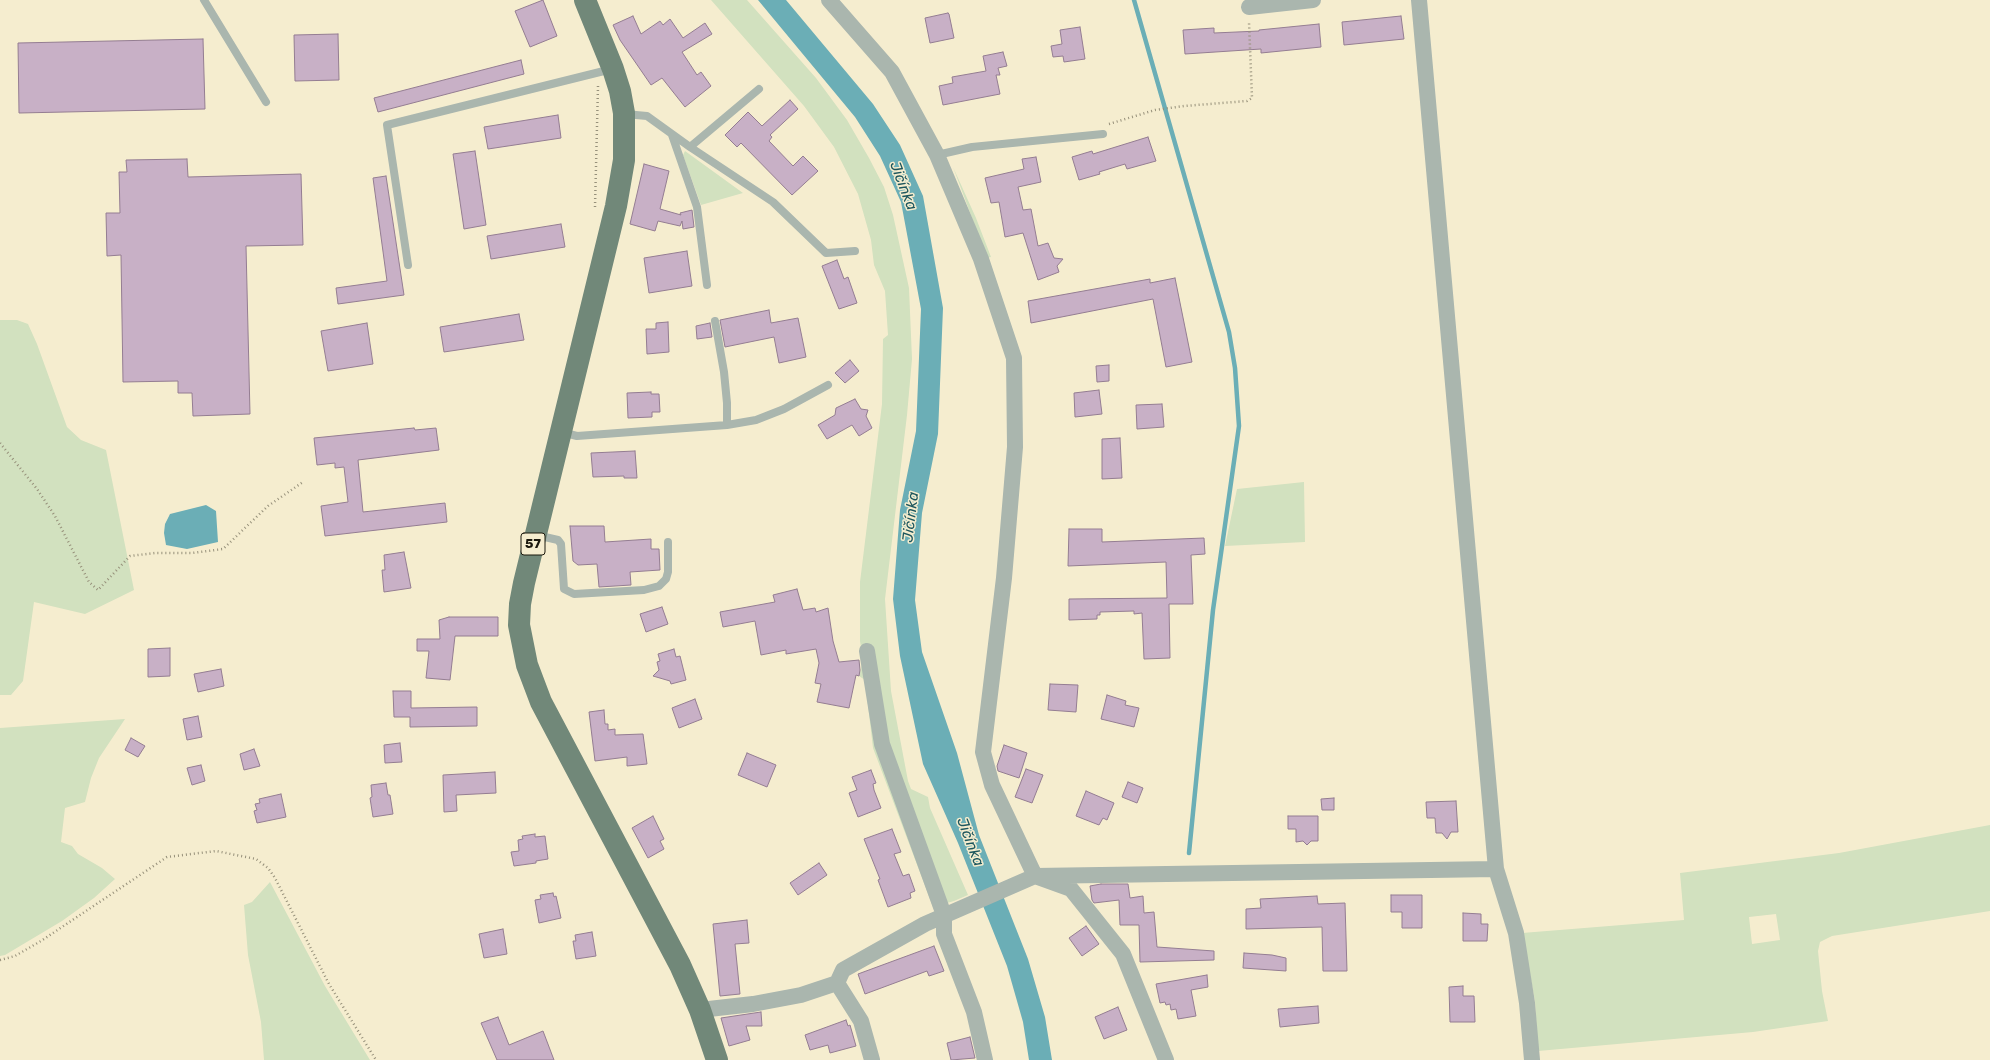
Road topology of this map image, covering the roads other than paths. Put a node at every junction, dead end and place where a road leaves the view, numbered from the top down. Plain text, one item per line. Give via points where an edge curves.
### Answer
1 (204, 0) edge
2 (585, 0) edge
3 (829, 0) edge
4 (1314, 0) edge
5 (1419, 0) edge
6 (1249, 7) road end
7 (613, 69) junction
8 (759, 89) dead end
9 (266, 102) dead end
10 (624, 114) junction
11 (672, 134) junction
12 (1103, 134) road end
13 (690, 147) junction
14 (937, 155) junction
15 (855, 251) dead end
16 (408, 265) dead end
17 (707, 285) dead end
18 (715, 320) dead end
19 (828, 385) dead end
20 (727, 424) junction
21 (560, 432) junction
22 (535, 535) junction
23 (668, 542) dead end
24 (867, 651) dead end
25 (1496, 869) junction
26 (1035, 876) junction
27 (950, 912) junction
28 (837, 983) junction
29 (700, 1010) junction
30 (718, 1060) edge
31 (872, 1060) edge
32 (984, 1060) edge
33 (1166, 1060) edge
34 (1532, 1060) edge

1 - 9 lane
2 - 7 main road, 57
3 - 14 street via 892,72
4 - 6 street
5 - 25 street
7 - 10 main road, 57
7 - 16 lane via 387,125
8 - 13 lane
10 - 11 lane via 647,116
10 - 21 main road, 57 via 624,160 616,206
11 - 13 lane
11 - 17 lane via 697,207
12 - 14 lane via 972,147
13 - 15 lane via 773,202 826,253
14 - 26 street via 981,259 1014,358 1014,462 989,726 983,752 992,785
18 - 20 lane via 724,372
19 - 20 lane via 784,409 756,420
20 - 21 lane via 577,436
21 - 22 main road, 57
22 - 23 lane via 558,540 561,544 564,589 574,594 644,590 659,586 666,579 668,572
22 - 29 main road, 57 via 520,604 519,625 527,665 559,739 680,965
24 - 27 street via 882,744
25 - 26 street
25 - 34 street via 1516,933 1527,1003
26 - 27 street
26 - 33 street via 1070,889 1123,954
27 - 28 street via 843,970
27 - 32 street via 944,934 974,1012
28 - 29 street via 753,1004
28 - 31 street via 861,1022
29 - 30 main road, 57

